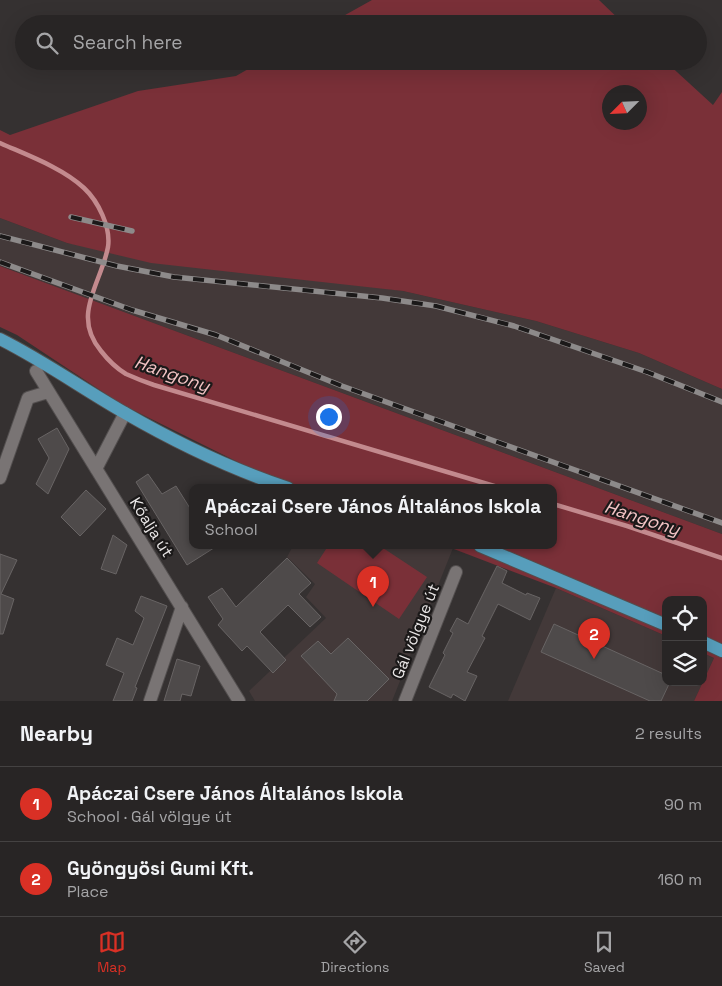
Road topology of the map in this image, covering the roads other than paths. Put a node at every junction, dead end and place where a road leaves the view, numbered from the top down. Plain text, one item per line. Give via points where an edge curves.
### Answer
1 (6, 342) edge
2 (36, 371) dead end
3 (48, 392) junction
4 (125, 413) junction
5 (96, 469) junction
6 (0, 478) edge
7 (277, 484) edge
8 (487, 549) edge
9 (456, 572) dead end
10 (182, 607) junction
11 (662, 623) edge
12 (707, 644) edge
13 (722, 650) edge
14 (150, 701) edge
15 (239, 701) edge
16 (404, 701) edge

1 - 4 main road
2 - 3 street, Kőalja út
3 - 5 street, Kőalja út
3 - 6 street via 28,398
4 - 5 street
4 - 7 main road via 200,454
5 - 10 street, Kőalja út
8 - 11 main road
9 - 16 street, Gál völgye út
10 - 14 street
10 - 15 street, Kőalja út
12 - 13 main road

